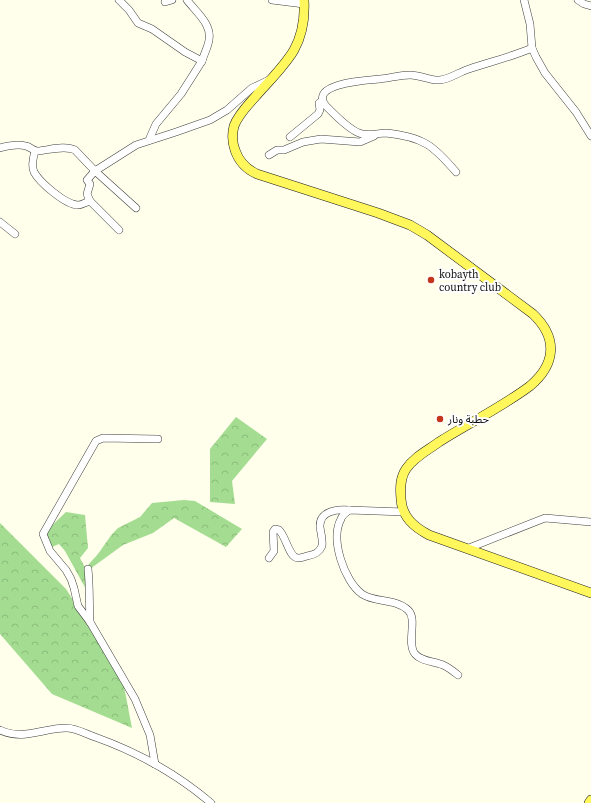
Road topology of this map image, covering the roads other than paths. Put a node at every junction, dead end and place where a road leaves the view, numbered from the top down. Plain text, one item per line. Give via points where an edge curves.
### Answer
1 (119, 0) edge
2 (187, 0) edge
3 (272, 0) edge
4 (524, 0) edge
5 (578, 0) edge
6 (304, 2) edge
7 (591, 6) edge
8 (532, 48) junction
9 (202, 61) junction
10 (271, 79) junction
11 (322, 100) junction
12 (383, 133) junction
13 (591, 136) edge
14 (290, 137) dead end
15 (149, 140) junction
16 (0, 148) edge
17 (35, 151) junction
18 (269, 155) dead end
19 (95, 171) junction
20 (456, 172) dead end
21 (90, 201) junction
22 (136, 208) dead end
23 (0, 222) edge
24 (119, 230) dead end
25 (15, 234) dead end
26 (158, 439) dead end
27 (349, 510) junction
28 (404, 512) junction
29 (591, 522) edge
30 (469, 548) junction
31 (269, 558) dead end
32 (88, 569) dead end
33 (591, 592) edge
34 (90, 622) junction
35 (458, 675) dead end
36 (0, 730) edge
37 (155, 764) junction
38 (591, 800) edge
39 (211, 803) edge
40 (589, 803) edge

1 - 9 street via 138,23
2 - 9 street via 209,30 209,40
3 - 6 street
4 - 8 street
5 - 7 street
6 - 10 main road via 304,23 298,41 290,56
8 - 11 street via 442,80 412,75 349,82 327,90
8 - 13 street via 545,73 576,112
9 - 15 street via 181,94 156,124
10 - 15 street via 252,88 227,110 210,120
10 - 28 main road via 241,113 234,127 234,149 245,166 257,174 391,217 419,230 533,314 549,336 549,360 537,380 524,391 412,462 400,485
11 - 12 street via 357,132 366,135
11 - 14 street via 319,103 318,114
12 - 18 street via 360,142 321,139 303,142
12 - 20 street via 409,136 425,143 437,151
15 - 19 street via 129,148
16 - 17 street via 23,145
17 - 19 street via 72,148
17 - 21 street via 34,172 50,189 73,204
19 - 21 street via 87,179 90,184 87,194
19 - 22 street
21 - 24 street
23 - 25 street
26 - 34 street via 103,438 96,441 43,534 50,550 69,575 78,606
27 - 28 street
27 - 31 street via 334,510 325,515 320,526 322,546 316,554 294,557 284,535 275,529 274,551
27 - 35 street via 341,518 337,532 339,555 348,578 369,598 408,610 412,617 412,647 416,654 426,660 445,665
28 - 30 main road via 419,530
29 - 30 street via 545,518
30 - 33 main road
32 - 34 street
34 - 37 street via 135,699 150,735
36 - 37 street via 18,735 74,729 117,745
37 - 39 street via 192,787
38 - 40 main road

